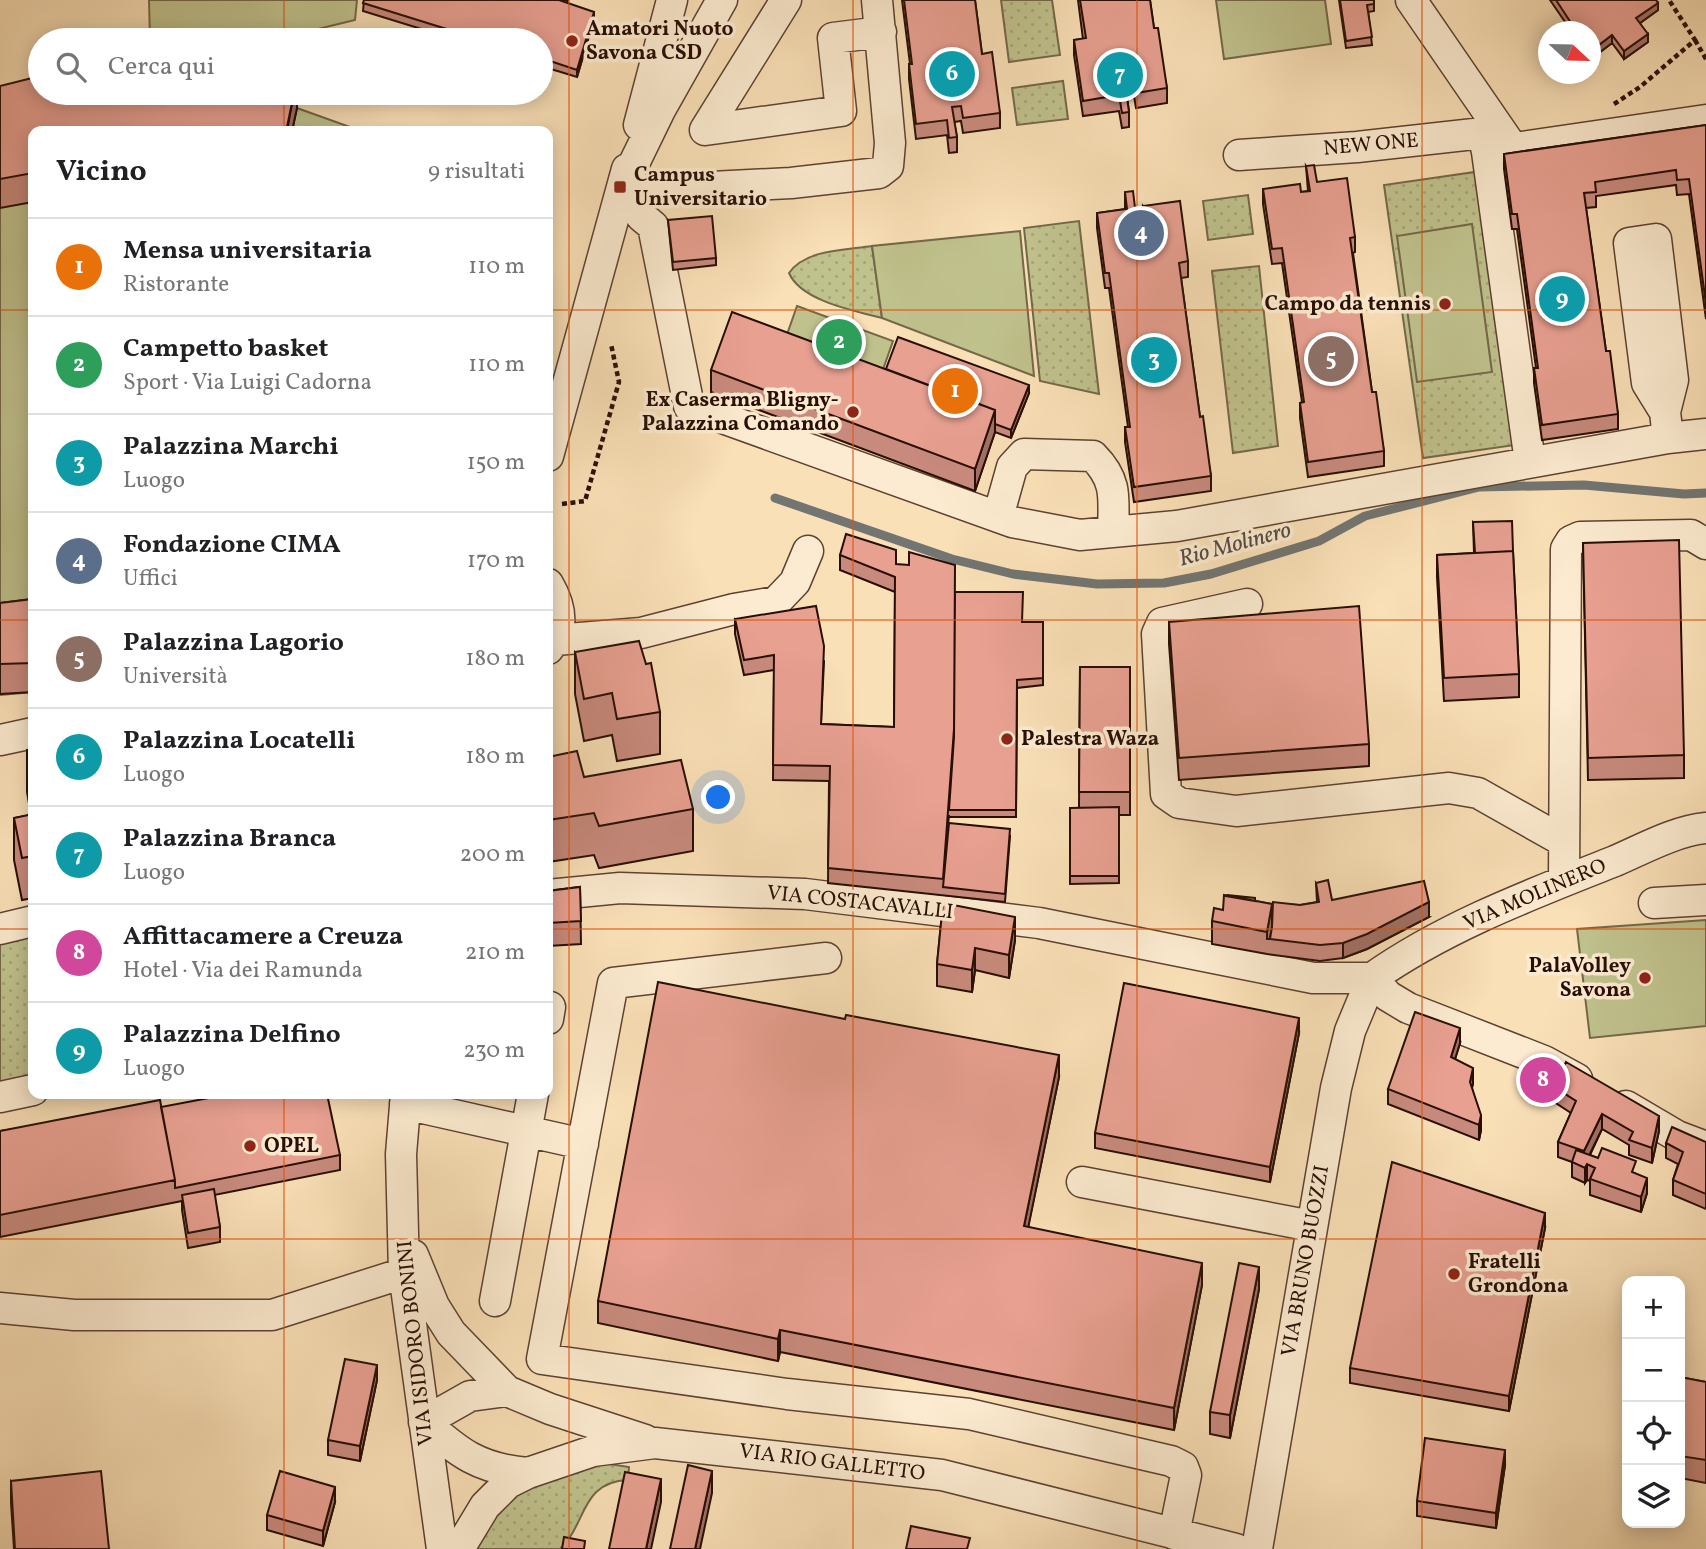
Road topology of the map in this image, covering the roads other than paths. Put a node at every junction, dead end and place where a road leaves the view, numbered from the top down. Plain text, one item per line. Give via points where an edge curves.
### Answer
1 (786, 0) edge
2 (877, 0) edge
3 (1411, 0) edge
4 (672, 1) edge
5 (716, 6) edge
6 (881, 32) junction
7 (1706, 120) edge
8 (1499, 150) junction
9 (1239, 155) dead end
10 (628, 189) junction
11 (1666, 425) junction
12 (1706, 434) edge
13 (553, 439) edge
14 (1530, 463) junction
15 (998, 517) junction
16 (1113, 530) junction
17 (1706, 544) edge
18 (808, 551) dead end
19 (553, 592) edge
20 (1248, 604) dead end
21 (553, 642) edge
22 (553, 645) edge
23 (28, 734) edge
24 (0, 740) edge
25 (28, 752) edge
26 (0, 757) edge
27 (1706, 828) edge
28 (1563, 841) junction
29 (1564, 881) junction
30 (553, 895) edge
31 (1706, 900) edge
32 (1654, 903) dead end
33 (28, 922) edge
34 (0, 929) edge
35 (826, 958) dead end
36 (1372, 978) junction
37 (28, 1091) edge
38 (0, 1097) edge
39 (405, 1099) edge
40 (532, 1099) edge
41 (526, 1130) junction
42 (583, 1144) junction
43 (1706, 1147) edge
44 (1082, 1182) dead end
45 (1311, 1226) junction
46 (403, 1227) junction
47 (404, 1273) junction
48 (495, 1301) dead end
49 (0, 1308) edge
50 (507, 1391) junction
51 (424, 1422) junction
52 (655, 1443) junction
53 (528, 1473) junction
54 (1174, 1534) junction
55 (442, 1549) edge
56 (460, 1549) edge
57 (1236, 1549) edge
58 (1256, 1549) edge

1 - 6 street via 705,130 841,111 833,38
2 - 6 street
3 - 8 street
4 - 10 street
5 - 10 street
6 - 10 street via 890,143 888,166 879,173 804,182
7 - 8 street
8 - 9 street, NEW ONE via 1483,133
8 - 14 street
10 - 13 street
10 - 15 street via 641,216 653,226 689,406
11 - 11 street via 1647,383 1629,243 1656,239 1673,380
11 - 12 street
11 - 14 street
14 - 16 street via 1177,526
15 - 16 street via 1080,535
15 - 16 street via 1012,467 1024,454 1093,456 1108,472 1114,500
17 - 28 street via 1691,534 1580,537 1566,549
18 - 22 street via 795,582 776,602 641,634
19 - 21 street via 560,621
20 - 28 street via 1162,623 1157,634 1166,794 1179,803 1236,811 1449,788 1478,793
23 - 24 street
25 - 26 street
27 - 29 street, VIA MOLINERO
28 - 29 street
29 - 36 street, VIA MOLINERO via 1434,940
30 - 36 street, VIA COSTACAVALLI via 620,888 805,894 1039,923 1313,978
31 - 32 street
33 - 34 street
35 - 42 street via 613,983
36 - 43 street via 1388,996 1408,1008 1544,1061 1677,1136
36 - 45 street, VIA BRUNO BUOZZI via 1347,1042
37 - 38 street
39 - 41 street
39 - 46 street, VIA ISIDORO BONINI
40 - 41 street
41 - 42 street
41 - 48 street
42 - 54 street via 542,1359 969,1414 1171,1461 1183,1467 1186,1475
44 - 45 street
45 - 58 street, VIA BRUNO BUOZZI
46 - 47 street, VIA ISIDORO BONINI
46 - 50 street via 421,1278 451,1333
47 - 49 street via 272,1315 100,1316
47 - 51 street, VIA ISIDORO BONINI
50 - 51 street via 470,1396
50 - 52 street
51 - 53 street via 480,1464 497,1471
51 - 55 street, VIA ISIDORO BONINI
52 - 53 street, VIA RIO GALLETTO via 593,1451
52 - 54 street, VIA RIO GALLETTO via 942,1475
53 - 56 street, VIA RIO GALLETTO via 508,1483 485,1506
54 - 57 street, VIA RIO GALLETTO

